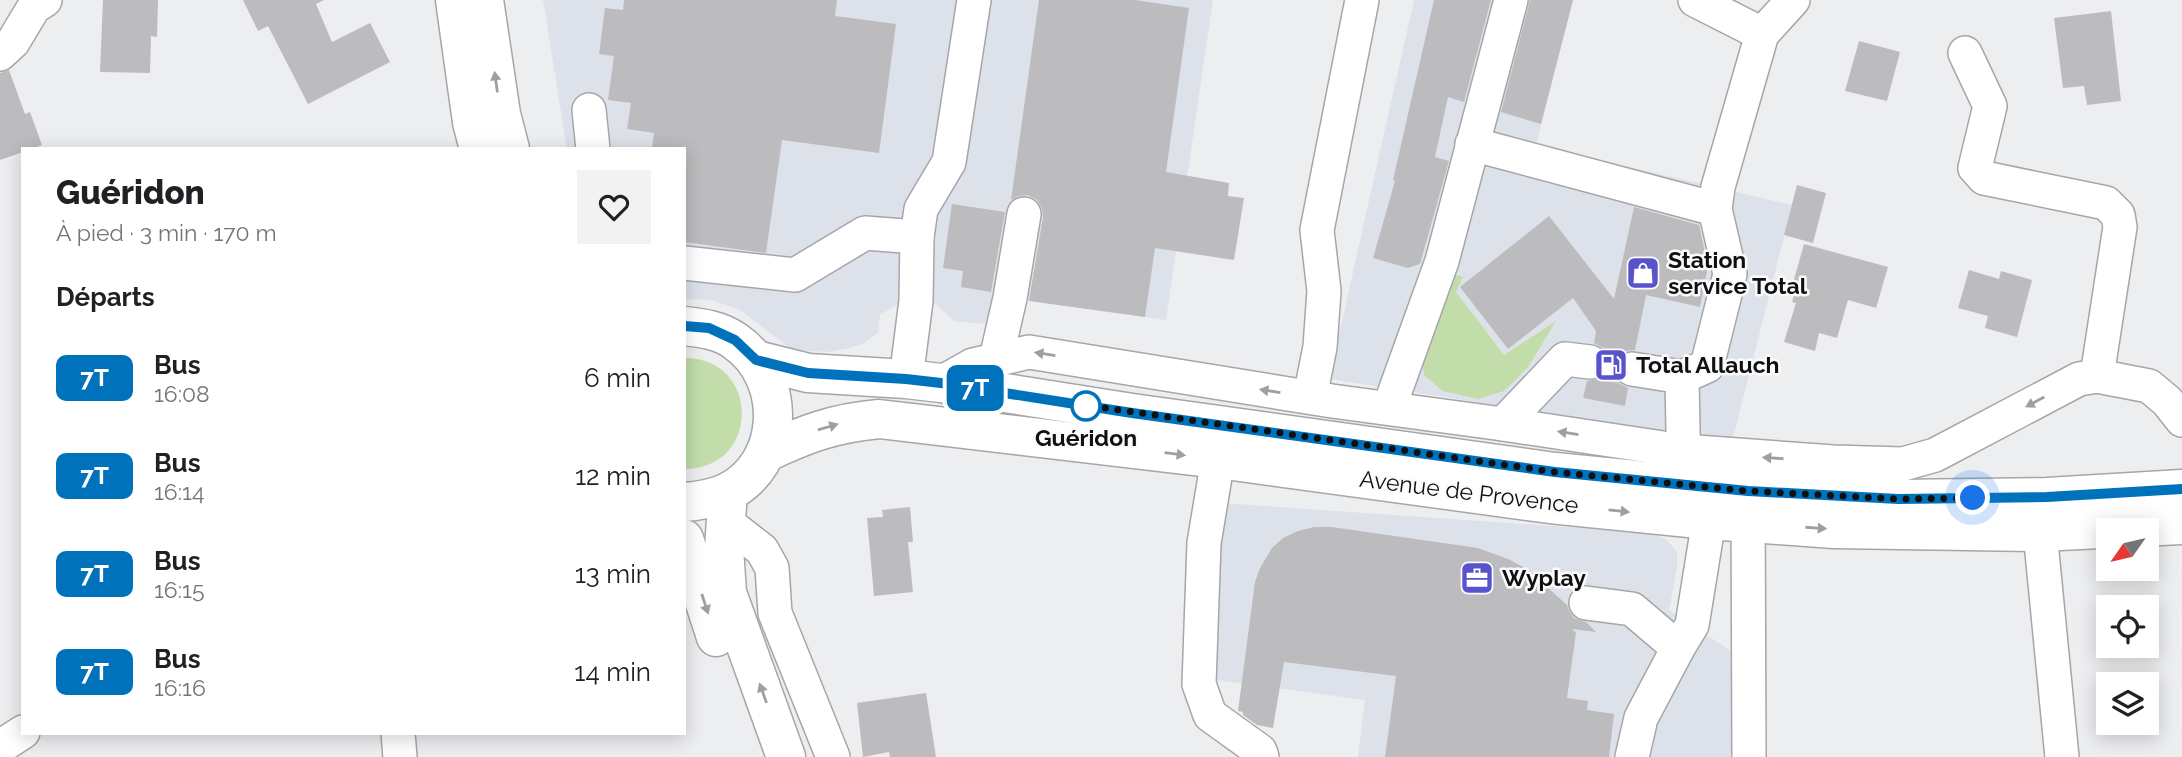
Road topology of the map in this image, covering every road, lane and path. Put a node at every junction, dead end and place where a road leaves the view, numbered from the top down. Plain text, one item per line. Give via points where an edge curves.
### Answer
1 (45, 0) edge
2 (455, 0) edge
3 (484, 0) edge
4 (974, 0) edge
5 (1362, 0) edge
6 (1511, 0) edge
7 (1696, 0) edge
8 (1793, 0) edge
9 (1762, 34) junction
10 (0, 54) edge
11 (1965, 54) dead end
12 (589, 110) dead end
13 (1472, 144) junction
14 (478, 147) edge
15 (509, 147) edge
16 (593, 147) edge
17 (1715, 209) junction
18 (1024, 214) dead end
19 (917, 237) junction
20 (686, 263) edge
21 (686, 326) edge
22 (996, 359) junction
23 (756, 360) junction
24 (1590, 362) tunnel mouth
25 (1632, 369) tunnel mouth
26 (2097, 376) junction
27 (1682, 377) junction
28 (924, 381) junction
29 (1310, 397) junction
30 (1390, 408) junction
31 (2182, 420) edge
32 (1503, 424) junction
33 (1221, 442) junction
34 (765, 453) junction
35 (1684, 467) junction
36 (2182, 489) edge
37 (686, 502) edge
38 (727, 507) junction
39 (1748, 507) junction
40 (1709, 520) junction
41 (2182, 525) edge
42 (2040, 532) junction
43 (686, 545) edge
44 (1586, 603) dead end
45 (1678, 648) junction
46 (21, 733) edge
47 (398, 735) edge
48 (0, 747) edge
49 (400, 757) edge
50 (759, 757) edge
51 (786, 757) edge
52 (832, 757) edge
53 (1262, 757) edge
54 (1632, 757) edge
55 (1749, 757) edge
56 (2062, 757) edge

1 - 10 street via 34,7
2 - 14 main road
15 -> 3 main road
4 - 19 street via 949,162 920,209
5 - 29 street via 1317,230 1324,291
6 - 13 street
7 - 9 street
8 - 9 street
9 - 17 street
11 - 26 street via 1990,106 1975,168 1984,178 2106,203 2118,215 2120,227
12 - 16 street
13 - 17 street
13 - 30 street via 1442,261
17 - 27 street via 1730,274 1707,366
18 - 22 street
19 - 20 street via 865,233 795,275
19 - 28 street via 916,301
21 - 23 main road via 709,328 735,340
22 - 28 street, Avenue de Provence
29 -> 22 street, Avenue de Provence via 1029,352
23 - 28 main road, Avenue de Provence via 808,373
23 - 34 main road via 774,405 773,430
24 - 32 street via 1565,359
25 - 27 street
26 - 31 street via 2149,386
26 -> 35 street via 2079,379 1935,455 1902,464
27 - 35 street
28 - 33 main road, Avenue de Provence
29 - 30 street, Avenue de Provence
30 - 32 street, Avenue de Provence
35 -> 32 street, Avenue de Provence
34 -> 33 main road, Avenue de Provence via 807,433 850,421 880,419
33 - 35 main road, Avenue de Provence via 1555,472
33 -> 40 main road, Avenue de Provence via 1550,504
33 - 53 street via 1204,543 1199,684 1210,715
34 - 38 main road
35 - 39 main road, Avenue de Provence
35 - 40 street
36 - 39 main road, Avenue de Provence
37 - 38 main road via 707,500
51 -> 38 main road via 727,593
38 - 52 street via 772,568 775,613
39 - 40 main road, Avenue de Provence
39 -> 42 main road, Avenue de Provence via 1834,530
39 - 55 street
40 - 45 street via 1692,625
41 - 42 main road, Avenue de Provence
42 - 56 street
43 -> 50 main road
44 - 45 street via 1632,610
45 - 54 street via 1641,718
46 - 48 street
47 - 49 street

